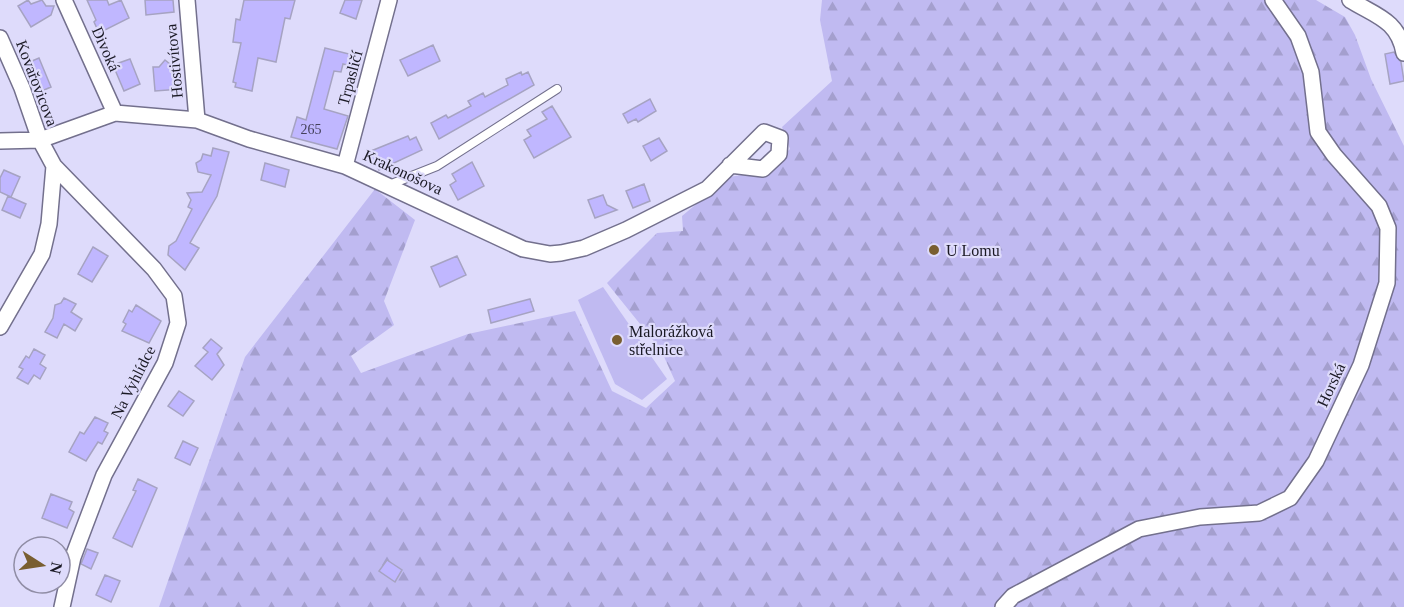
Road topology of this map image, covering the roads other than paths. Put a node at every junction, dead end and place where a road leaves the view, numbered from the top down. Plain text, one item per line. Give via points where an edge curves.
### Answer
1 (64, 0) edge
2 (187, 0) edge
3 (389, 0) edge
4 (1273, 0) edge
5 (1350, 0) edge
6 (0, 38) edge
7 (1404, 53) edge
8 (557, 89) dead end
9 (115, 113) junction
10 (197, 120) junction
11 (40, 140) junction
12 (0, 141) edge
13 (730, 165) dead end
14 (54, 166) junction
15 (345, 166) junction
16 (387, 186) junction
17 (0, 327) edge
18 (62, 607) edge
19 (1003, 607) edge

1 - 9 street, Divoká
2 - 10 street, Hostivítova
3 - 15 street, Trpasličí
4 - 19 street, Horská via 1298,36 1311,72 1318,132 1378,206 1388,228 1387,283 1361,365 1316,461 1290,498 1258,513 1200,517 1139,529 1013,596
5 - 7 street via 1388,21 1401,36
6 - 11 street, Kovařovicova
8 - 16 lane via 437,166
9 - 10 street, Krakonošova
9 - 11 street, Krakonošova
10 - 15 street, Krakonošova
11 - 12 street, Krakonošova
11 - 14 street, Na Vyhlídce
13 - 16 street, Krakonošova via 707,189 626,230 584,248 550,254 523,249
14 - 17 street via 42,254
14 - 18 street, Na Vyhlídce via 154,269 174,296 178,323 165,363 104,475 73,557
15 - 16 street, Krakonošova

